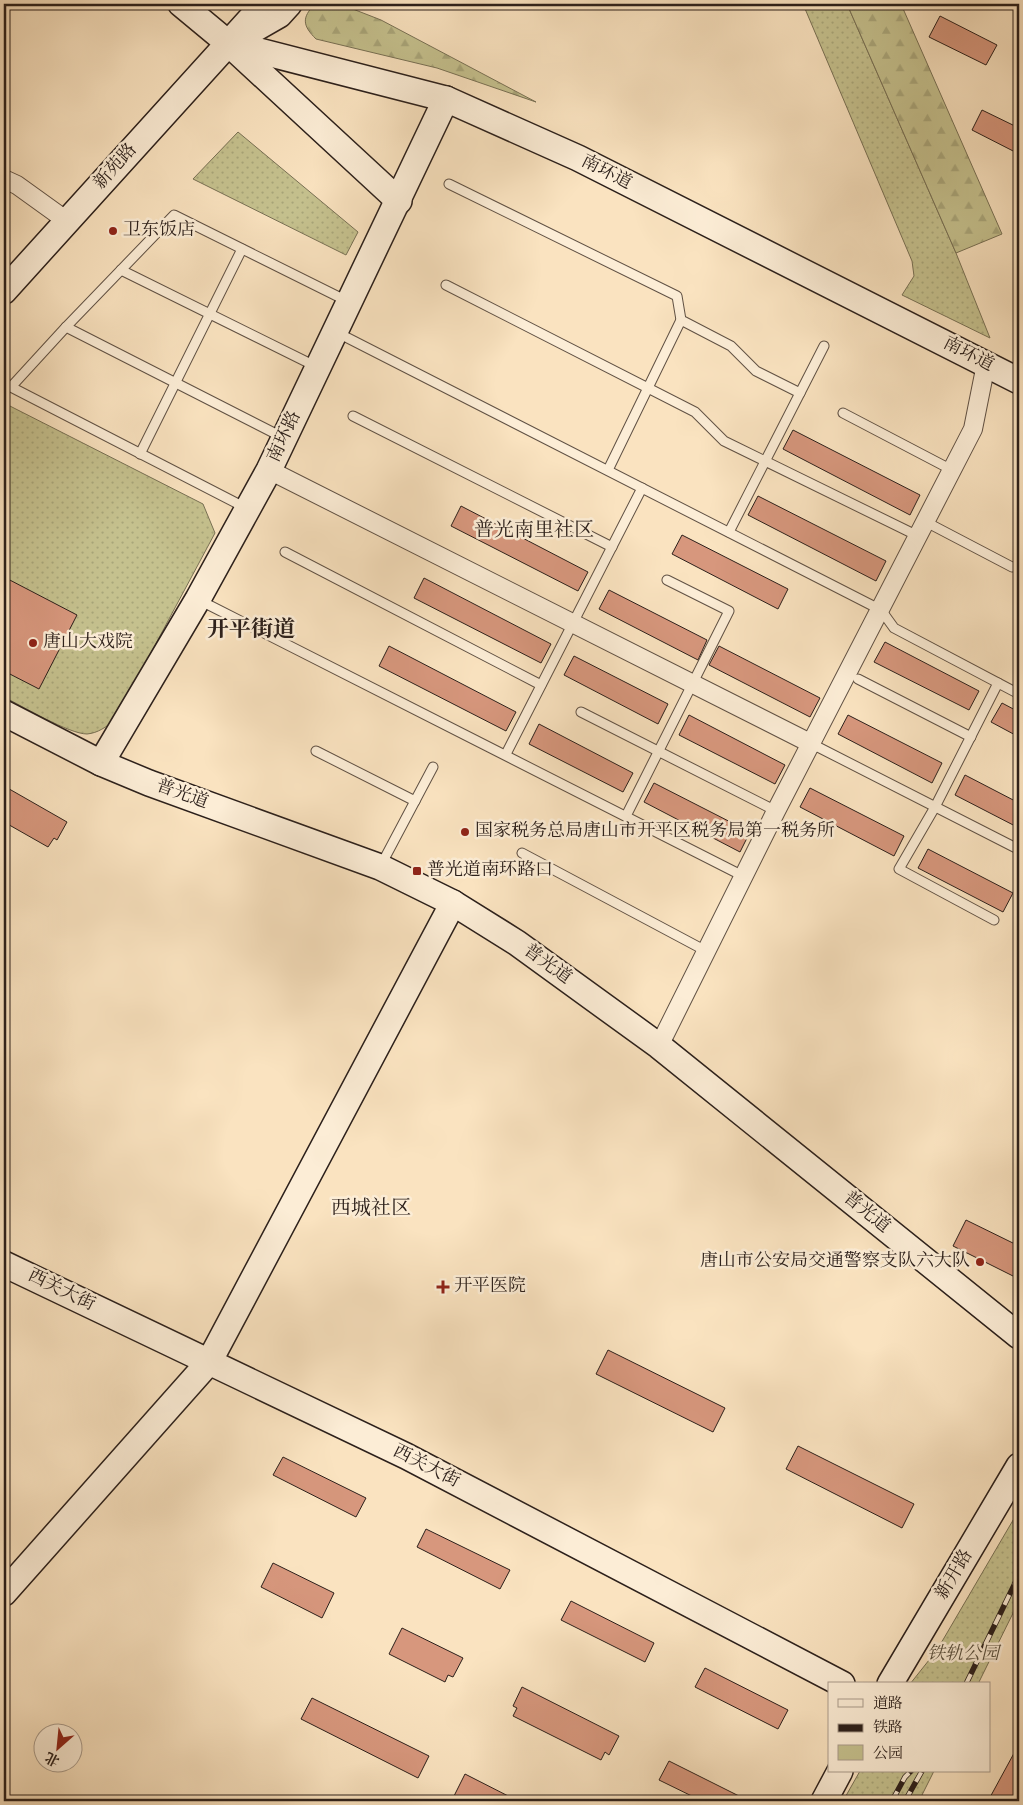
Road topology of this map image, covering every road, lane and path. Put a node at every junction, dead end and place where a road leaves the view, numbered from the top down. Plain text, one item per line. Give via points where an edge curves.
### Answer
1 (181, 4) edge
2 (264, 4) edge
3 (289, 4) edge
4 (228, 43) junction
5 (446, 99) junction
6 (4, 179) edge
7 (450, 184) dead end
8 (399, 200) junction
9 (67, 221) junction
10 (242, 249) junction
11 (121, 270) junction
12 (446, 286) dead end
13 (4, 291) edge
14 (350, 302) junction
15 (210, 314) junction
16 (681, 320) junction
17 (66, 327) junction
18 (335, 332) junction
19 (824, 346) dead end
20 (986, 364) junction
21 (317, 367) junction
22 (1019, 381) edge
23 (176, 383) junction
24 (648, 388) junction
25 (800, 393) junction
26 (843, 412) dead end
27 (353, 416) dead end
28 (284, 439) junction
29 (140, 454) junction
30 (765, 462) junction
31 (269, 470) junction
32 (608, 470) junction
33 (952, 470) junction
34 (642, 488) junction
35 (248, 509) junction
36 (922, 529) junction
37 (730, 532) junction
38 (612, 547) junction
39 (285, 552) dead end
40 (1012, 567) dead end
41 (667, 580) dead end
42 (198, 599) junction
43 (881, 610) junction
44 (572, 624) junction
45 (858, 679) dead end
46 (998, 683) junction
47 (692, 684) junction
48 (541, 685) junction
49 (1019, 694) edge
50 (581, 712) dead end
51 (4, 713) edge
52 (971, 737) junction
53 (812, 744) junction
54 (316, 750) dead end
55 (658, 750) junction
56 (506, 754) junction
57 (101, 763) junction
58 (433, 767) dead end
59 (415, 801) junction
60 (935, 807) junction
61 (776, 811) junction
62 (626, 816) junction
63 (1016, 848) dead end
64 (522, 853) dead end
65 (380, 867) junction
66 (743, 876) junction
67 (453, 903) junction
68 (994, 920) dead end
69 (706, 951) junction
70 (659, 1046) junction
71 (4, 1264) edge
72 (1019, 1336) edge
73 (210, 1362) junction
74 (1019, 1466) edge
75 (4, 1593) edge
76 (838, 1682) edge
77 (891, 1682) edge
78 (839, 1772) edge
79 (824, 1801) edge

1 - 4 street, 南环道
2 - 4 street, 新苑路
3 - 4 street, 新苑路 via 279,15
4 - 5 street, 南环道
4 - 8 street
4 - 9 street, 新苑路
5 - 8 street, 南环路
5 - 20 street, 南环道 via 578,158
6 - 9 street
7 - 16 lane via 677,296
8 - 14 street, 南环路
9 - 13 street, 新苑路
10 - 11 lane via 174,215
10 - 14 lane
10 - 15 lane
11 - 15 lane
11 - 17 lane
12 - 24 lane
14 - 18 street, 南环路
15 - 21 lane
15 - 23 lane
16 - 24 lane
16 - 25 lane via 730,346 756,371
17 - 23 lane
17 - 29 lane via 11,387
18 - 21 street, 南环路
18 - 32 lane
19 - 25 lane
20 - 22 street, 南环道
20 - 33 street via 973,429
21 - 28 street, 南环路
23 - 28 lane
23 - 29 lane
24 - 30 lane via 695,412 724,442
24 - 32 lane
25 - 30 lane
26 - 33 lane
27 - 38 lane
28 - 31 street, 南环路
29 - 35 lane
30 - 36 lane
30 - 37 lane
31 - 35 street, 南环路
31 - 44 street
32 - 34 lane
33 - 36 street
34 - 37 lane
34 - 38 lane
35 - 42 street, 南环路
36 - 40 lane
36 - 43 street
37 - 43 lane
38 - 44 lane
39 - 48 lane
41 - 47 lane via 729,611
42 - 56 lane
42 - 57 street, 南环路
43 - 46 lane via 894,628
43 - 53 street
44 - 47 street
44 - 48 lane
45 - 52 lane
46 - 49 lane
46 - 52 lane
47 - 53 street
47 - 55 lane
48 - 56 lane
50 - 55 lane
51 - 57 street, 普光道
52 - 60 lane
53 - 60 lane
53 - 61 street
54 - 59 lane
55 - 61 lane
55 - 62 lane
56 - 62 lane
57 - 65 street, 普光道
58 - 59 lane
59 - 65 lane
60 - 63 lane
60 - 68 lane via 899,869
61 - 66 street
62 - 66 lane
64 - 69 lane
65 - 67 street, 普光道
66 - 69 street
67 - 70 street, 普光道 via 517,943
67 - 73 street
69 - 70 street
70 - 72 street, 普光道
71 - 73 street, 西关大街
73 - 75 street
73 - 76 street, 西关大街 via 406,1456
74 - 77 street, 新开路
78 - 79 street

